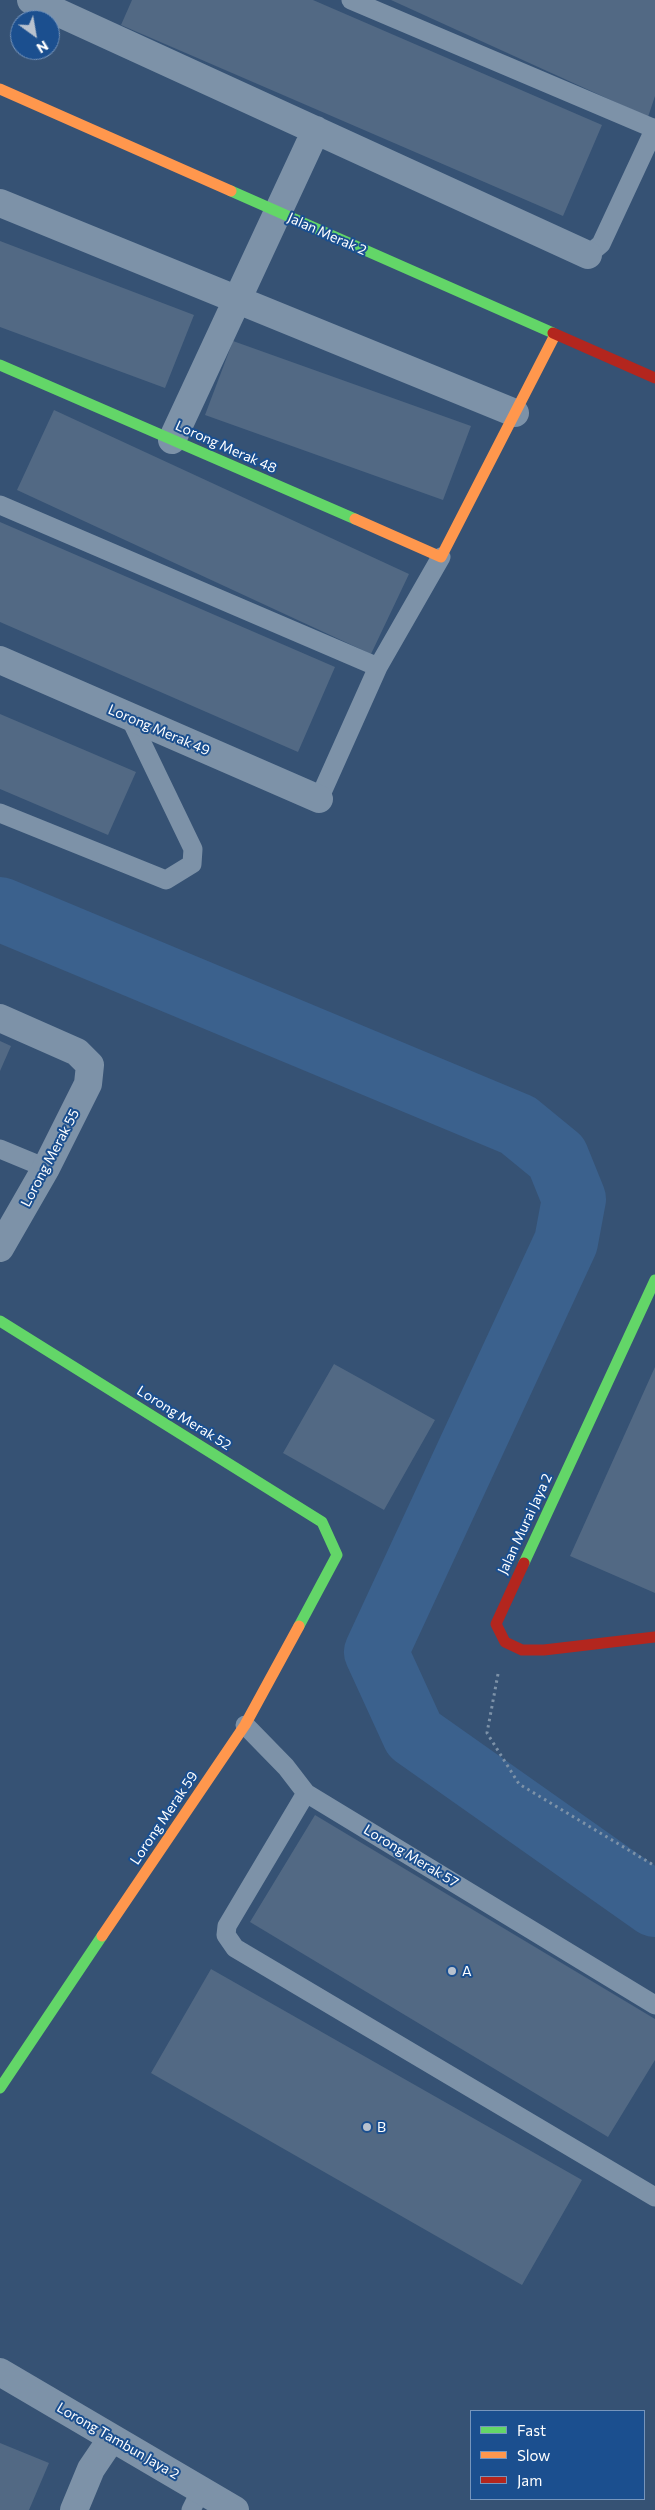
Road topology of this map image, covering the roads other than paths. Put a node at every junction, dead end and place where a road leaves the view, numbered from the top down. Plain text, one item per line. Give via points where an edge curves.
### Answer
1 (31, 0) edge
2 (352, 0) edge
3 (0, 89) edge
4 (655, 129) edge
5 (316, 130) junction
6 (0, 203) edge
7 (278, 211) junction
8 (588, 255) joint
9 (237, 299) junction
10 (555, 335) junction
11 (0, 365) edge
12 (655, 378) edge
13 (515, 413) junction
14 (172, 440) junction
15 (0, 505) edge
16 (441, 557) junction
17 (0, 660) edge
18 (378, 667) junction
19 (129, 716) junction
20 (319, 799) joint
21 (0, 812) edge
22 (0, 1018) edge
23 (0, 1148) edge
24 (46, 1168) junction
25 (0, 1248) edge
26 (655, 1280) edge
27 (0, 1321) edge
28 (337, 1555) joint
29 (655, 1637) edge
30 (245, 1724) junction
31 (306, 1793) junction
32 (655, 2005) edge
33 (0, 2088) edge
34 (655, 2197) edge
35 (0, 2372) edge
36 (112, 2438) junction
37 (196, 2500) edge
38 (74, 2510) edge
39 (235, 2510) edge

1 - 5 street
2 - 4 lane
3 - 7 street, Jalan Merak 2
4 - 8 lane via 601,244
5 - 7 street
5 - 8 street
6 - 9 street
7 - 9 street
7 - 10 street, Jalan Merak 2
9 - 13 street
9 - 14 street
10 - 12 street, Jalan Merak 2
10 - 13 street
11 - 14 street, Lorong Merak 48
13 - 16 street
14 - 16 street, Lorong Merak 48
15 - 18 lane
16 - 18 lane
17 - 19 street, Lorong Merak 49
18 - 20 lane
19 - 20 street, Lorong Merak 49
19 - 21 lane via 193,849 192,864 166,880
22 - 24 street, Lorong Merak 55 via 76,1052 90,1065 88,1084
23 - 24 lane
24 - 25 street, Lorong Merak 55
26 - 29 street, Jalan Murai Jaya 2 via 496,1624 505,1642 522,1650
27 - 28 street, Lorong Merak 52 via 322,1522
28 - 30 street, Lorong Merak 59
30 - 31 lane
30 - 33 street, Lorong Merak 59
31 - 32 lane, Lorong Merak 57
31 - 34 lane via 227,1926 226,1935 235,1948
35 - 36 street, Lorong Tambun Jaya 2
36 - 37 street, Lorong Tambun Jaya 2
36 - 38 street via 91,2469
37 - 39 street, Lorong Tambun Jaya 2

